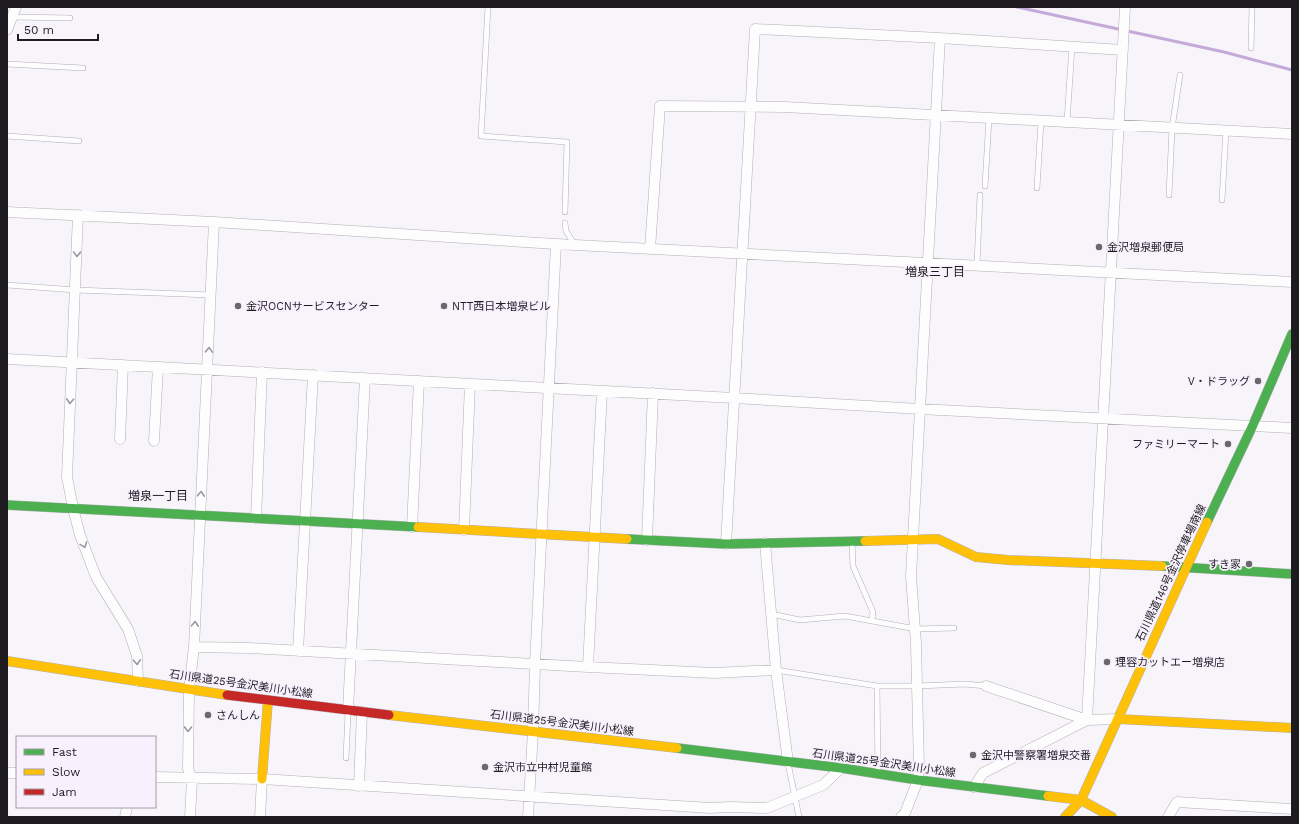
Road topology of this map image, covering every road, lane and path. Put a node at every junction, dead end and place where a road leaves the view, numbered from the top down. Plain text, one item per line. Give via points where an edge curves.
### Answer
1 (488, 7) edge
2 (1125, 7) edge
3 (1252, 7) edge
4 (15, 12) edge
5 (70, 18) dead end
6 (7, 30) edge
7 (940, 38) junction
8 (1072, 46) junction
9 (1250, 48) dead end
10 (1123, 50) junction
11 (7, 64) edge
12 (83, 68) dead end
13 (1180, 75) dead end
14 (750, 106) junction
15 (936, 114) junction
16 (989, 118) junction
17 (1041, 121) junction
18 (1067, 122) junction
19 (1119, 125) junction
20 (1172, 128) junction
21 (1226, 130) junction
22 (1292, 134) edge
23 (7, 136) edge
24 (79, 140) dead end
25 (985, 186) dead end
26 (1037, 188) dead end
27 (980, 195) dead end
28 (1169, 195) dead end
29 (1222, 200) dead end
30 (7, 212) edge
31 (565, 212) dead end
32 (78, 215) junction
33 (214, 222) junction
34 (565, 223) dead end
35 (556, 244) junction
36 (575, 245) junction
37 (650, 249) junction
38 (742, 253) junction
39 (928, 263) junction
40 (977, 265) junction
41 (1111, 272) junction
42 (1292, 282) edge
43 (7, 285) edge
44 (76, 290) junction
45 (211, 295) junction
46 (1292, 334) edge
47 (7, 359) edge
48 (72, 362) junction
49 (123, 365) junction
50 (158, 367) junction
51 (208, 370) junction
52 (262, 372) junction
53 (313, 375) junction
54 (365, 378) junction
55 (418, 381) junction
56 (470, 384) junction
57 (549, 388) junction
58 (602, 391) junction
59 (653, 394) junction
60 (734, 398) junction
61 (920, 409) junction
62 (1103, 418) junction
63 (1253, 425) junction
64 (1292, 428) edge
65 (120, 439) dead end
66 (154, 440) dead end
67 (7, 505) edge
68 (73, 508) junction
69 (200, 515) junction
70 (256, 518) junction
71 (305, 521) junction
72 (358, 524) junction
73 (412, 527) junction
74 (464, 530) junction
75 (541, 534) junction
76 (594, 537) junction
77 (647, 540) junction
78 (913, 540) junction
79 (852, 541) junction
80 (765, 543) junction
81 (726, 544) junction
82 (1096, 563) junction
83 (1186, 567) junction
84 (1292, 574) edge
85 (771, 614) junction
86 (872, 620) junction
87 (954, 628) dead end
88 (916, 630) junction
89 (194, 647) junction
90 (298, 651) junction
91 (351, 653) junction
92 (7, 661) edge
93 (535, 664) junction
94 (588, 667) junction
95 (776, 670) junction
96 (138, 681) junction
97 (877, 686) junction
98 (917, 686) junction
99 (986, 686) joint
100 (189, 690) junction
101 (268, 700) junction
102 (348, 710) junction
103 (362, 712) junction
104 (1087, 720) junction
105 (1118, 720) junction
106 (1292, 728) edge
107 (533, 731) junction
108 (346, 758) dead end
109 (788, 762) junction
110 (841, 768) junction
111 (878, 773) junction
112 (156, 777) edge
113 (192, 779) junction
114 (262, 779) junction
115 (918, 780) junction
116 (359, 786) junction
117 (974, 787) junction
118 (530, 797) junction
119 (795, 797) junction
120 (1081, 800) junction
121 (1280, 808) junction
122 (1292, 809) edge
123 (732, 812) edge
124 (1292, 816) edge
125 (190, 817) edge
126 (260, 817) edge
127 (528, 817) edge
128 (799, 817) edge
129 (901, 817) edge
130 (1065, 817) edge
131 (1112, 817) edge
132 (1168, 817) edge

1 - 31 lane via 481,136 567,142
2 - 10 street
3 - 9 lane
4 - 5 lane
4 - 6 street
7 - 8 street
7 - 14 street via 755,29
7 - 15 street
8 - 10 street
8 - 18 lane
10 - 19 street
11 - 12 lane
13 - 20 lane
14 - 15 street
14 - 37 street via 660,106
14 - 38 street
15 - 16 street
15 - 39 street
16 - 17 street
16 - 25 lane
17 - 18 street
17 - 26 lane
18 - 19 street
19 - 20 street
19 - 41 street
20 - 21 street
20 - 28 lane
21 - 22 street
21 - 29 lane
23 - 24 lane
27 - 40 lane
30 - 32 street
32 - 33 street
32 -> 44 street
33 - 35 street
33 - 45 street
34 - 36 lane via 566,231
35 - 36 street
35 - 57 street
36 - 37 street
37 - 38 street
38 - 39 street
38 - 60 street
39 - 40 street
39 - 61 street
40 - 41 street
41 - 42 street
41 - 62 street
43 - 44 lane
44 - 45 lane
44 - 48 street
51 -> 45 street
46 - 63 main road, 石川県道146号金沢停車場南線
47 - 48 street
48 - 49 street
48 -> 68 street via 67,478
49 - 50 street
49 - 65 street
50 - 51 street
50 - 66 street
51 - 52 street
69 -> 51 street
52 - 53 street
52 - 70 street
53 - 54 street
53 - 71 street
54 - 55 street
54 - 72 street
55 - 56 street
55 - 73 street
56 - 57 street
56 - 74 street
57 - 58 street
57 - 75 street
58 - 59 street
58 - 76 street
59 - 60 street
59 - 77 street
60 - 61 street
60 - 81 street
61 - 62 street
61 - 78 street
62 - 63 street
62 - 82 street
63 - 64 street
63 - 83 main road, 石川県道146号金沢停車場南線
67 - 68 main road
68 - 69 main road
68 -> 96 street via 96,577 128,629 137,656
69 - 70 main road
89 -> 69 street
70 - 71 main road
71 - 72 main road
71 - 90 street
72 - 73 main road
72 - 91 street
73 - 74 main road
74 - 75 main road
75 - 76 main road
75 - 93 street
76 - 77 main road
76 - 94 street
77 - 81 main road
78 - 79 main road
78 - 82 main road via 938,539 976,557
78 - 88 street via 912,576
79 - 80 main road
79 - 86 lane via 853,566 873,612
80 - 81 main road
80 - 85 street
82 - 83 main road
82 - 104 street
83 - 84 main road
83 - 105 main road, 石川県道146号金沢停車場南線
85 - 86 lane via 800,620 845,616
85 - 95 street
86 - 88 lane
87 - 88 lane
88 - 98 street
89 - 90 street
89 - 100 street
90 - 91 street
91 - 93 street
91 - 102 street
92 - 96 main road, 石川県道25号金沢美川小松線
93 - 94 street
93 - 107 street
94 - 95 street via 714,673
95 - 97 lane
95 - 109 street
96 - 100 main road, 石川県道25号金沢美川小松線
97 - 98 lane
97 - 111 lane
98 - 99 lane
98 - 115 street
99 - 104 street
100 - 101 main road, 石川県道25号金沢美川小松線
100 -> 113 street via 188,769
101 - 102 main road, 石川県道25号金沢美川小松線
101 - 114 main road
102 - 103 main road, 石川県道25号金沢美川小松線
102 - 108 lane
103 - 107 main road, 石川県道25号金沢美川小松線
103 - 116 street
104 - 105 street
104 - 117 street via 983,773
105 - 106 main road
105 - 120 main road, 石川県道146号金沢停車場南線
107 - 109 main road, 石川県道25号金沢美川小松線
107 - 118 street
109 - 110 main road, 石川県道25号金沢美川小松線
109 - 119 lane
110 - 111 main road, 石川県道25号金沢美川小松線
110 - 119 street via 823,785
111 - 115 main road, 石川県道25号金沢美川小松線
112 - 113 street
113 - 114 street
113 - 125 street
114 - 116 street
114 - 126 street
115 - 117 main road, 石川県道25号金沢美川小松線
115 - 129 street
116 - 118 street
117 - 120 main road, 石川県道25号金沢美川小松線
118 - 123 street via 710,808
118 - 127 street
119 - 123 street via 767,808
119 - 128 lane
120 - 130 main road, 石川県道146号金沢停車場南線
120 - 131 main road, 石川県道25号金沢美川小松線
121 - 122 street
121 - 124 street
121 - 132 street via 1177,802

